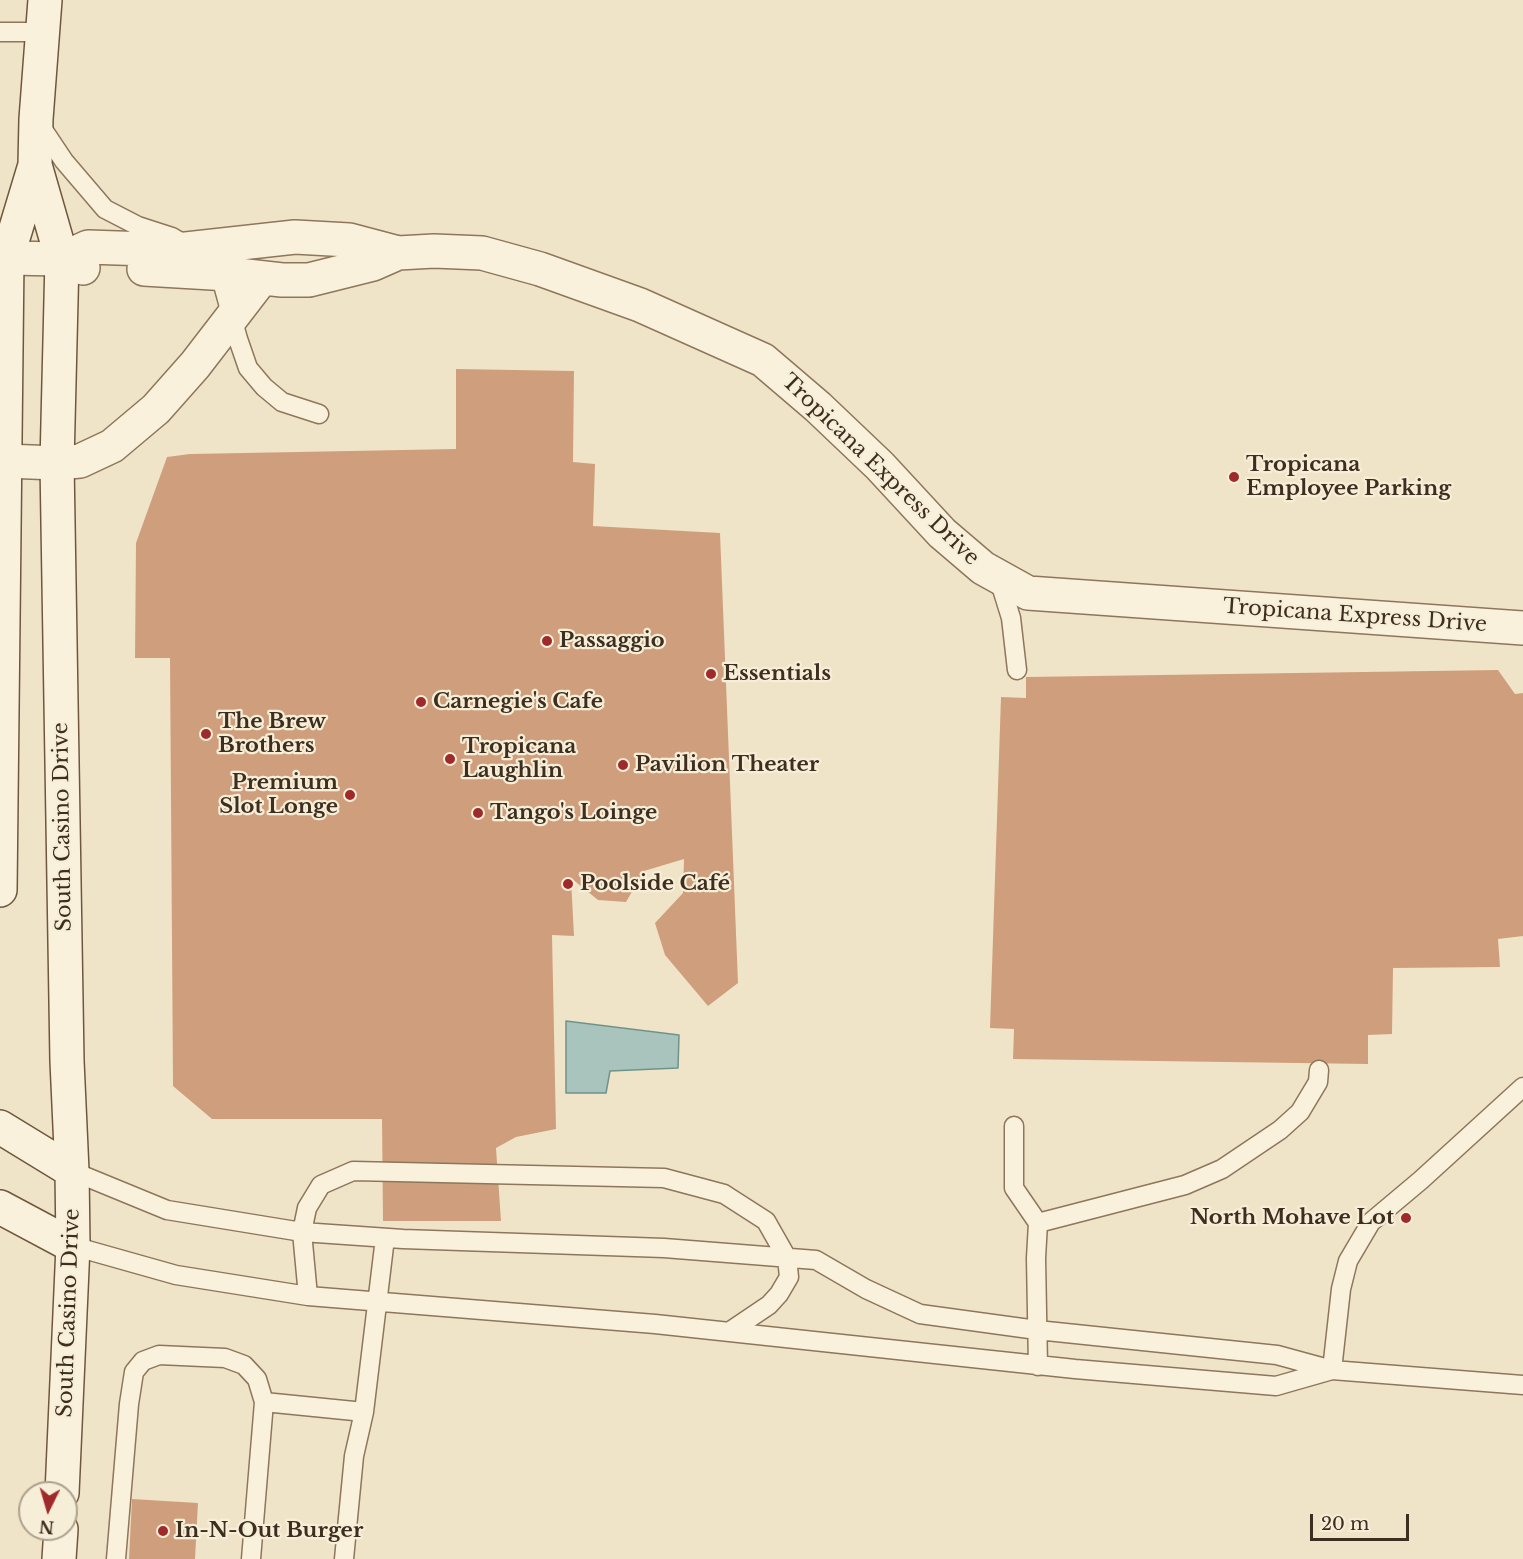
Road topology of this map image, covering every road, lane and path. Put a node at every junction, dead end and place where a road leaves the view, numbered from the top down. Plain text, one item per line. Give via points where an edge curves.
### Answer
1 (45, 0) edge
2 (0, 32) edge
3 (43, 32) junction
4 (36, 119) junction
5 (35, 165) junction
6 (398, 253) junction
7 (211, 256) junction
8 (7, 258) junction
9 (62, 260) junction
10 (262, 278) junction
11 (232, 315) junction
12 (319, 414) dead end
13 (5, 461) junction
14 (57, 463) junction
15 (997, 574) junction
16 (1523, 628) edge
17 (1017, 670) dead end
18 (0, 890) edge
19 (1319, 1070) dead end
20 (1523, 1087) edge
21 (1014, 1126) dead end
22 (0, 1127) edge
23 (72, 1171) junction
24 (0, 1207) edge
25 (1038, 1223) junction
26 (302, 1232) junction
27 (385, 1238) junction
28 (73, 1246) junction
29 (787, 1258) junction
30 (308, 1296) junction
31 (376, 1303) junction
32 (1037, 1330) junction
33 (729, 1332) junction
34 (1038, 1366) junction
35 (1332, 1370) junction
36 (1523, 1385) edge
37 (264, 1401) junction
38 (364, 1412) junction
39 (63, 1481) edge
40 (60, 1541) edge
41 (58, 1559) edge
42 (116, 1559) edge
43 (251, 1559) edge
44 (344, 1559) edge

1 - 3 main road, South Casino Drive
2 - 3 lane
3 - 4 main road, South Casino Drive
4 - 5 main road, South Casino Drive
4 - 7 lane via 64,161 105,209
5 - 8 main road, South Casino Drive
5 - 9 main road, South Casino Drive
6 - 7 main road, Tropicana Express Drive via 349,240 295,237
6 - 10 main road, Tropicana Express Drive via 373,264 309,280
6 - 15 main road, Tropicana Express Drive via 482,253 540,269 640,305 762,360 880,466 942,533 982,568
7 - 9 main road, Tropicana Express Drive via 177,250 88,247
7 - 10 main road, Tropicana Express Drive
7 - 11 lane
8 - 9 main road, Tropicana Express Drive
8 - 13 main road, South Casino Drive
9 - 14 main road, South Casino Drive
10 - 11 main road
11 - 12 lane via 248,368 264,387 282,402
11 - 14 main road via 195,365 147,417 112,446 80,461
13 - 14 main road
13 - 18 main road, South Casino Drive
14 - 23 main road, South Casino Drive
15 - 16 main road, Tropicana Express Drive via 1028,593
15 - 17 lane via 1011,618
19 - 25 lane via 1318,1082 1299,1112 1280,1130 1222,1169 1185,1185
20 - 35 lane via 1371,1222 1348,1261
21 - 25 lane via 1014,1188
22 - 23 main road
23 - 26 lane via 167,1210
23 - 28 main road, South Casino Drive
24 - 28 main road
25 - 32 lane
26 - 27 lane
26 - 29 lane via 307,1208 321,1185 353,1171 664,1178 724,1194 766,1221
26 - 30 lane
27 - 29 lane via 664,1248
27 - 31 lane
28 - 30 lane via 176,1275
28 - 39 main road, South Casino Drive
29 - 32 lane via 816,1260 920,1314
29 - 33 lane via 789,1277 779,1294
30 - 31 lane
31 - 33 lane
31 - 38 lane
32 - 34 lane
32 - 35 lane via 1277,1355
33 - 34 lane
34 - 35 lane via 1276,1386
35 - 36 lane
37 - 38 lane
37 - 42 lane via 257,1379 244,1365 225,1358 159,1355 143,1361 134,1372 129,1404
37 - 43 lane
38 - 44 lane via 354,1456
40 - 41 main road

